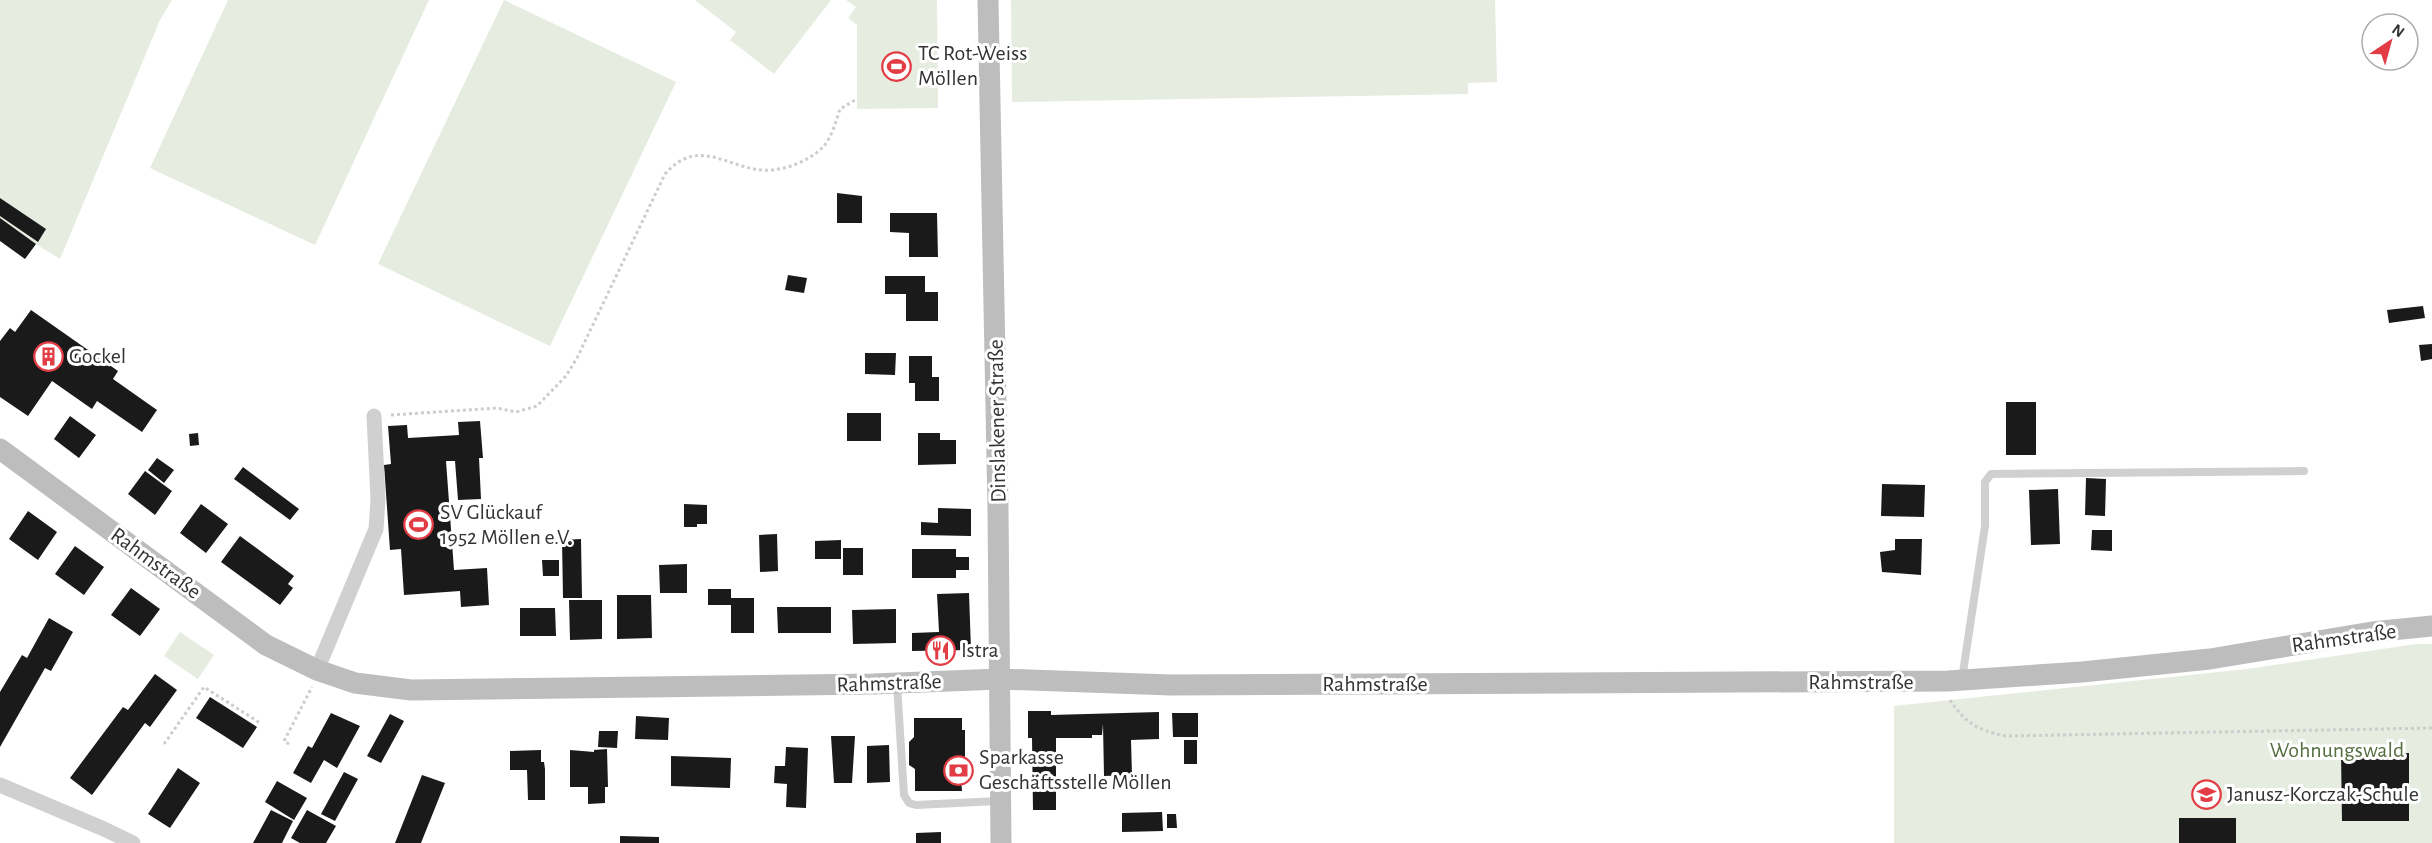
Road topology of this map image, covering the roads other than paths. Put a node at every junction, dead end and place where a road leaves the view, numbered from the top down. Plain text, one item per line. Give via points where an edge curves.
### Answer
1 (988, 0) edge
2 (374, 416) road end
3 (0, 449) edge
4 (2304, 471) dead end
5 (2432, 626) edge
6 (317, 670) junction
7 (1000, 679) junction
8 (1955, 681) junction
9 (896, 683) junction
10 (0, 785) edge
11 (1001, 801) junction
12 (122, 841) edge
13 (1001, 843) edge

1 - 7 main road, Dinslakener Straße
2 - 6 street via 376,529
3 - 6 main road, Rahmstraße via 266,645
4 - 8 lane via 1991,474 1985,482 1985,526
5 - 8 main road, Rahmstraße via 2210,659
6 - 9 main road, Rahmstraße via 355,683 411,690
7 - 8 main road, Rahmstraße via 1171,685
7 - 9 main road, Rahmstraße
7 - 11 main road, Dinslakener Straße
9 - 11 lane via 904,795 909,803
10 - 12 street
11 - 13 main road, Dinslakener Straße

